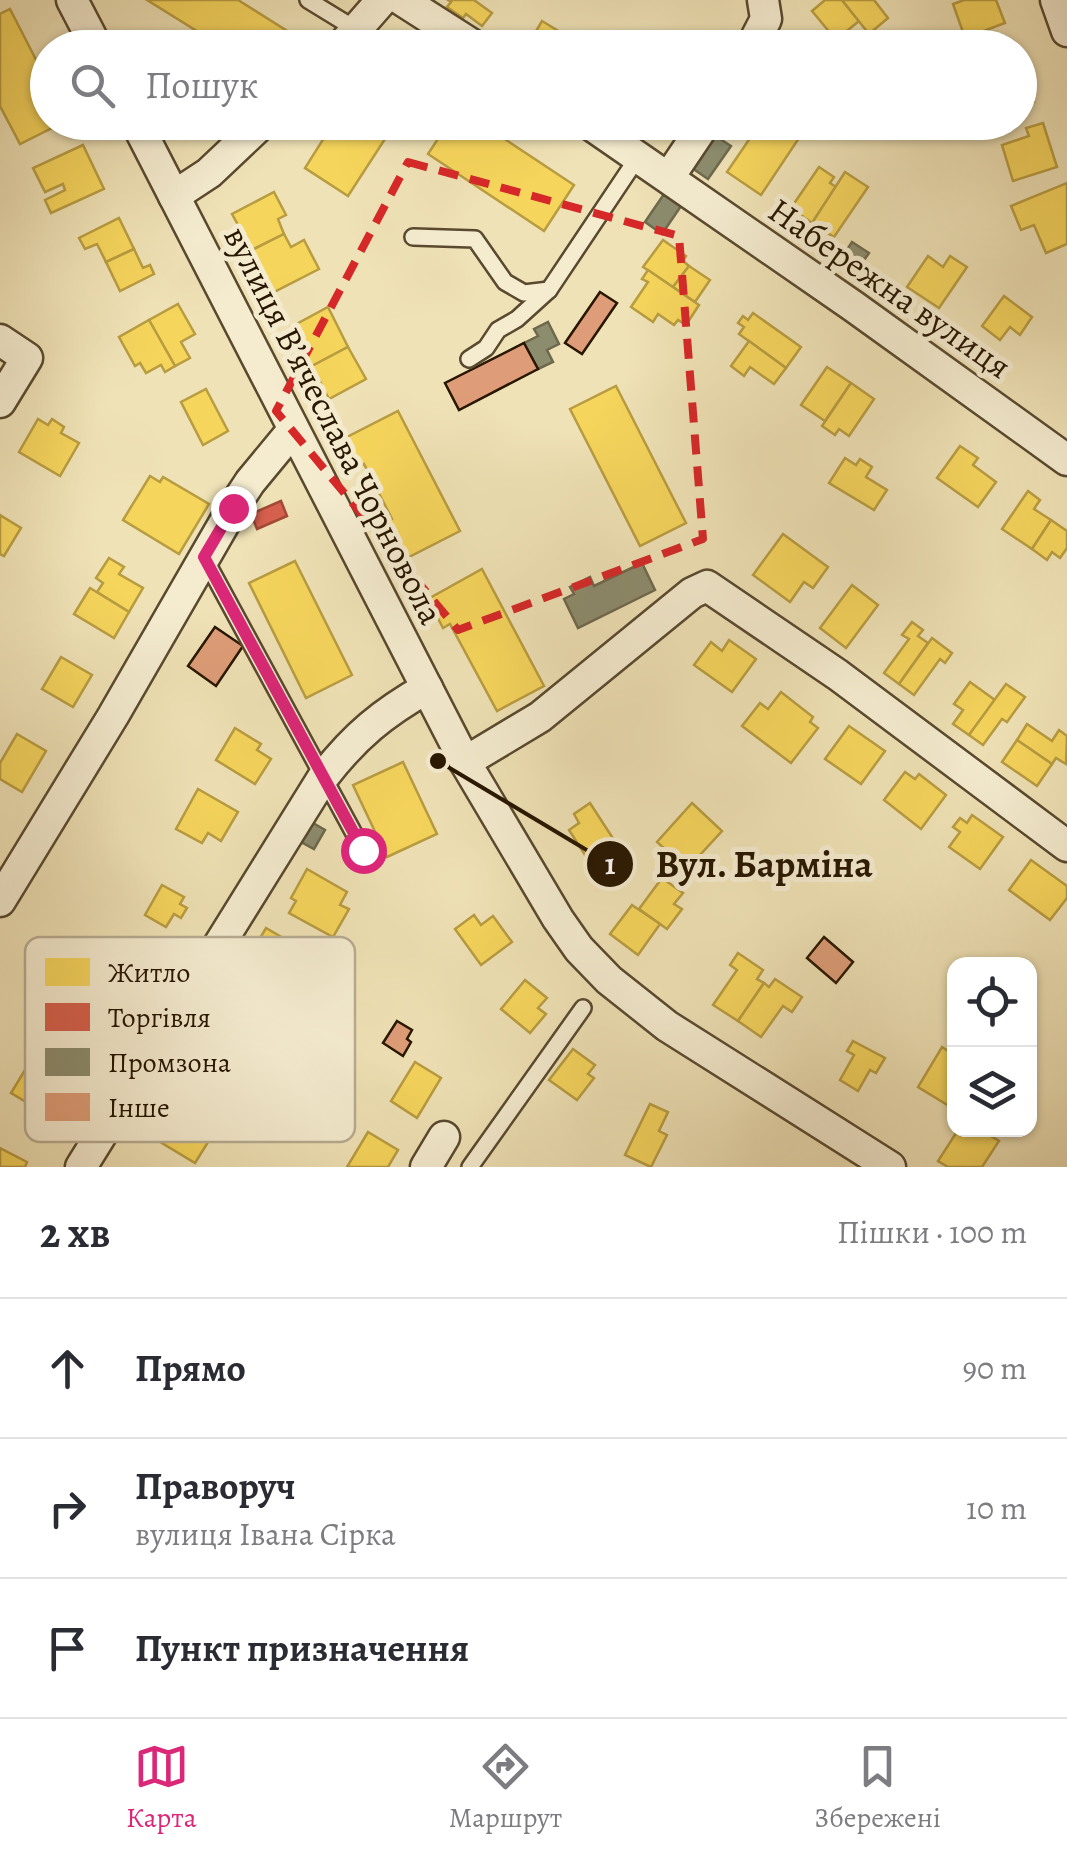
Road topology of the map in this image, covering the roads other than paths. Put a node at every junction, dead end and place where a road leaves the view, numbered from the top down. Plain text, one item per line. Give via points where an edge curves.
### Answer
1 (72, 0) edge
2 (308, 0) edge
3 (382, 0) edge
4 (402, 0) edge
5 (1056, 0) edge
6 (770, 5) edge
7 (88, 30) edge
8 (340, 30) edge
9 (356, 30) edge
10 (449, 30) edge
11 (759, 30) edge
12 (1067, 31) edge
13 (145, 140) edge
14 (244, 140) edge
15 (614, 140) edge
16 (694, 140) edge
17 (638, 156) junction
18 (668, 177) junction
19 (174, 196) junction
20 (413, 237) dead end
21 (549, 290) junction
22 (0, 340) edge
23 (468, 358) dead end
24 (0, 402) edge
25 (293, 430) junction
26 (1067, 460) edge
27 (204, 557) junction
28 (427, 688) junction
29 (465, 762) junction
30 (324, 776) junction
31 (1067, 846) edge
32 (363, 850) dead end
33 (0, 901) edge
34 (224, 937) edge
35 (583, 1008) dead end
36 (444, 1138) dead end
37 (97, 1142) edge
38 (81, 1167) edge
39 (426, 1167) edge
40 (470, 1167) edge
41 (890, 1167) edge

1 - 7 street
2 - 8 lane
3 - 9 street
4 - 10 street
5 - 12 street
6 - 11 street
13 - 19 street, вулиця Вʼячеслава Чорновола
14 - 19 street
15 - 17 street, Набережна вулиця
16 - 18 street
17 - 18 street, Набережна вулиця
17 - 21 lane
18 - 26 street, Набережна вулиця
19 - 25 street, вулиця Вʼячеслава Чорновола
20 - 21 lane via 474,239 506,282 524,293
21 - 23 lane
22 - 24 street via 26,358
25 - 27 street via 250,482
25 - 28 street, вулиця Вʼячеслава Чорновола
27 - 30 lane
27 - 33 street
28 - 29 street, вулиця Вʼячеслава Чорновола
28 - 30 street via 372,722
29 - 31 street via 540,717 707,586
29 - 41 street, вулиця Вʼячеслава Чорновола via 558,919 609,980 706,1053
30 - 32 lane
30 - 34 street
35 - 40 lane
36 - 39 street
37 - 38 street

